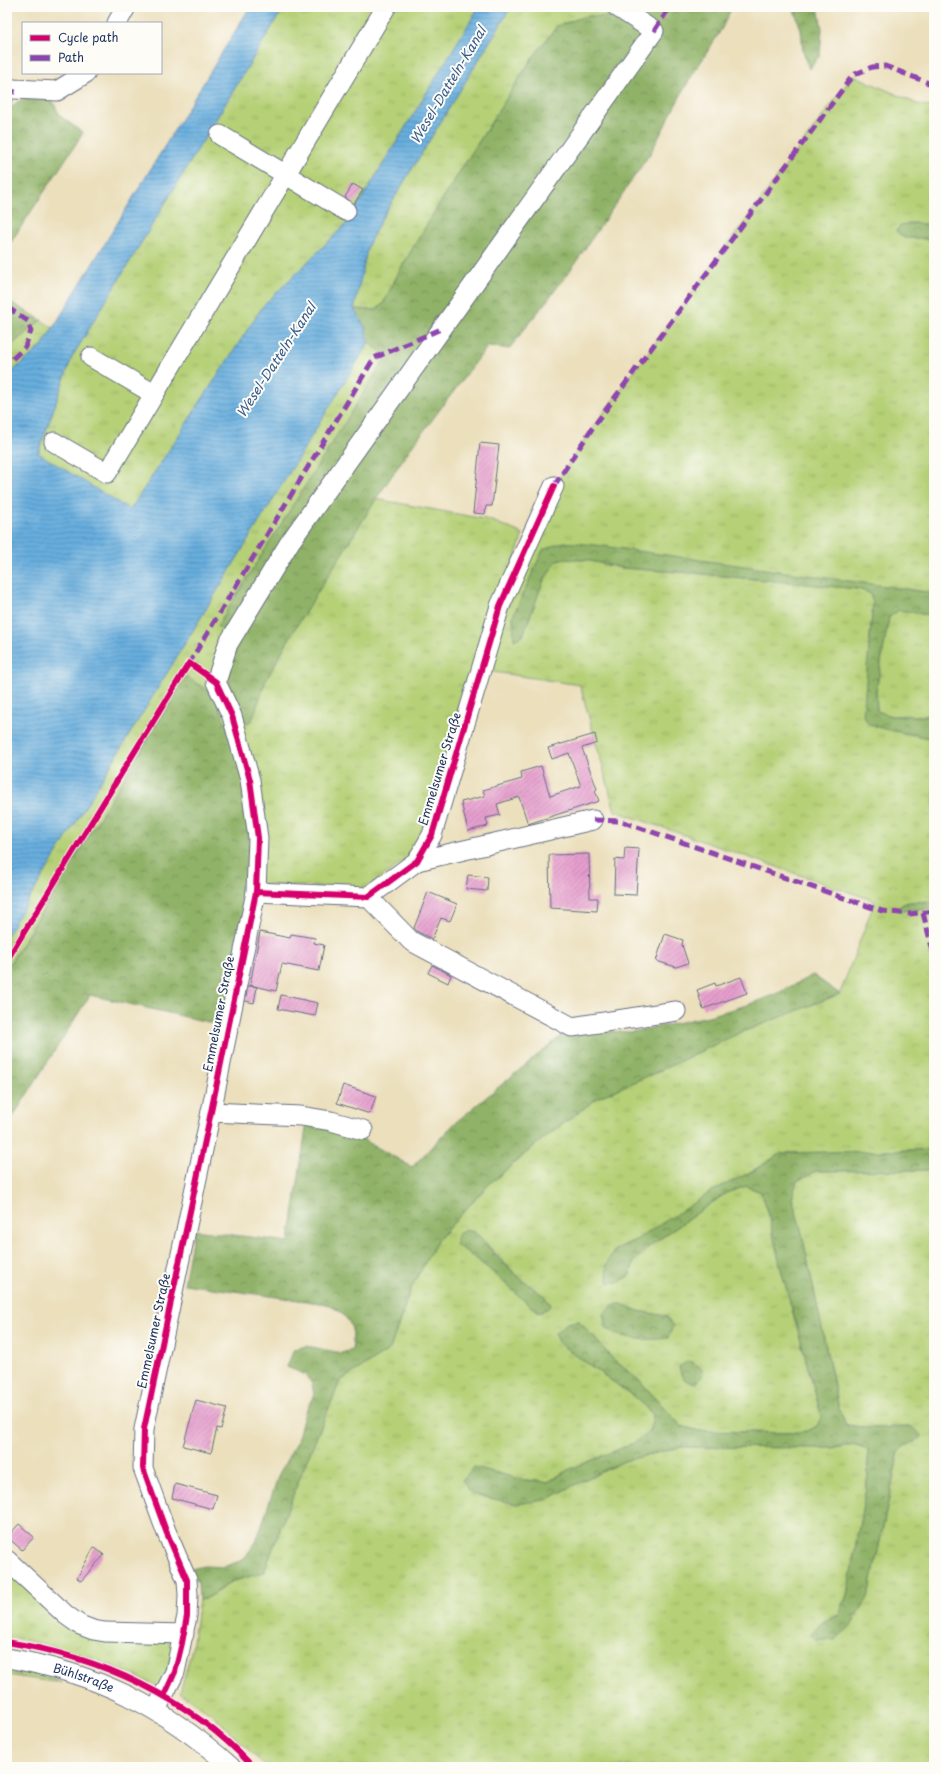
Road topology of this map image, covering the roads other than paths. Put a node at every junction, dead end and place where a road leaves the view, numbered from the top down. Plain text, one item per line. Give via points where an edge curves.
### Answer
1 (126, 7) edge
2 (386, 7) edge
3 (617, 7) edge
4 (118, 22) edge
5 (84, 74) edge
6 (7, 88) edge
7 (220, 135) dead end
8 (286, 174) junction
9 (346, 211) dead end
10 (91, 357) dead end
11 (154, 394) junction
12 (54, 442) dead end
13 (554, 486) dead end
14 (593, 820) dead end
15 (418, 861) junction
16 (256, 892) junction
17 (368, 897) junction
18 (676, 1011) dead end
19 (211, 1112) junction
20 (363, 1130) dead end
21 (7, 1560) edge
22 (184, 1634) junction
23 (7, 1658) edge
24 (156, 1710) junction
25 (231, 1767) edge

1 - 4 street
2 - 8 street
3 - 16 street, Emmelsumer Straße via 654,31 295,535 228,644 216,682 232,716 250,780 258,838
5 - 6 street via 57,91
7 - 8 street
8 - 9 street
8 - 11 street
10 - 11 street
11 - 12 street via 107,473
13 - 15 street, Emmelsumer Straße via 500,606 432,835
14 - 15 street, Emmelsumer Straße
15 - 17 street, Emmelsumer Straße
16 - 17 street
16 - 19 street, Emmelsumer Straße
17 - 18 street via 411,941 572,1027
19 - 20 street via 300,1116
19 - 22 street, Emmelsumer Straße via 144,1428 143,1468 187,1580
21 - 22 street via 80,1625 105,1632
22 - 24 street, Emmelsumer Straße via 175,1672
23 - 24 street, Bühlstraße via 61,1670 115,1688
24 - 25 street via 210,1748

